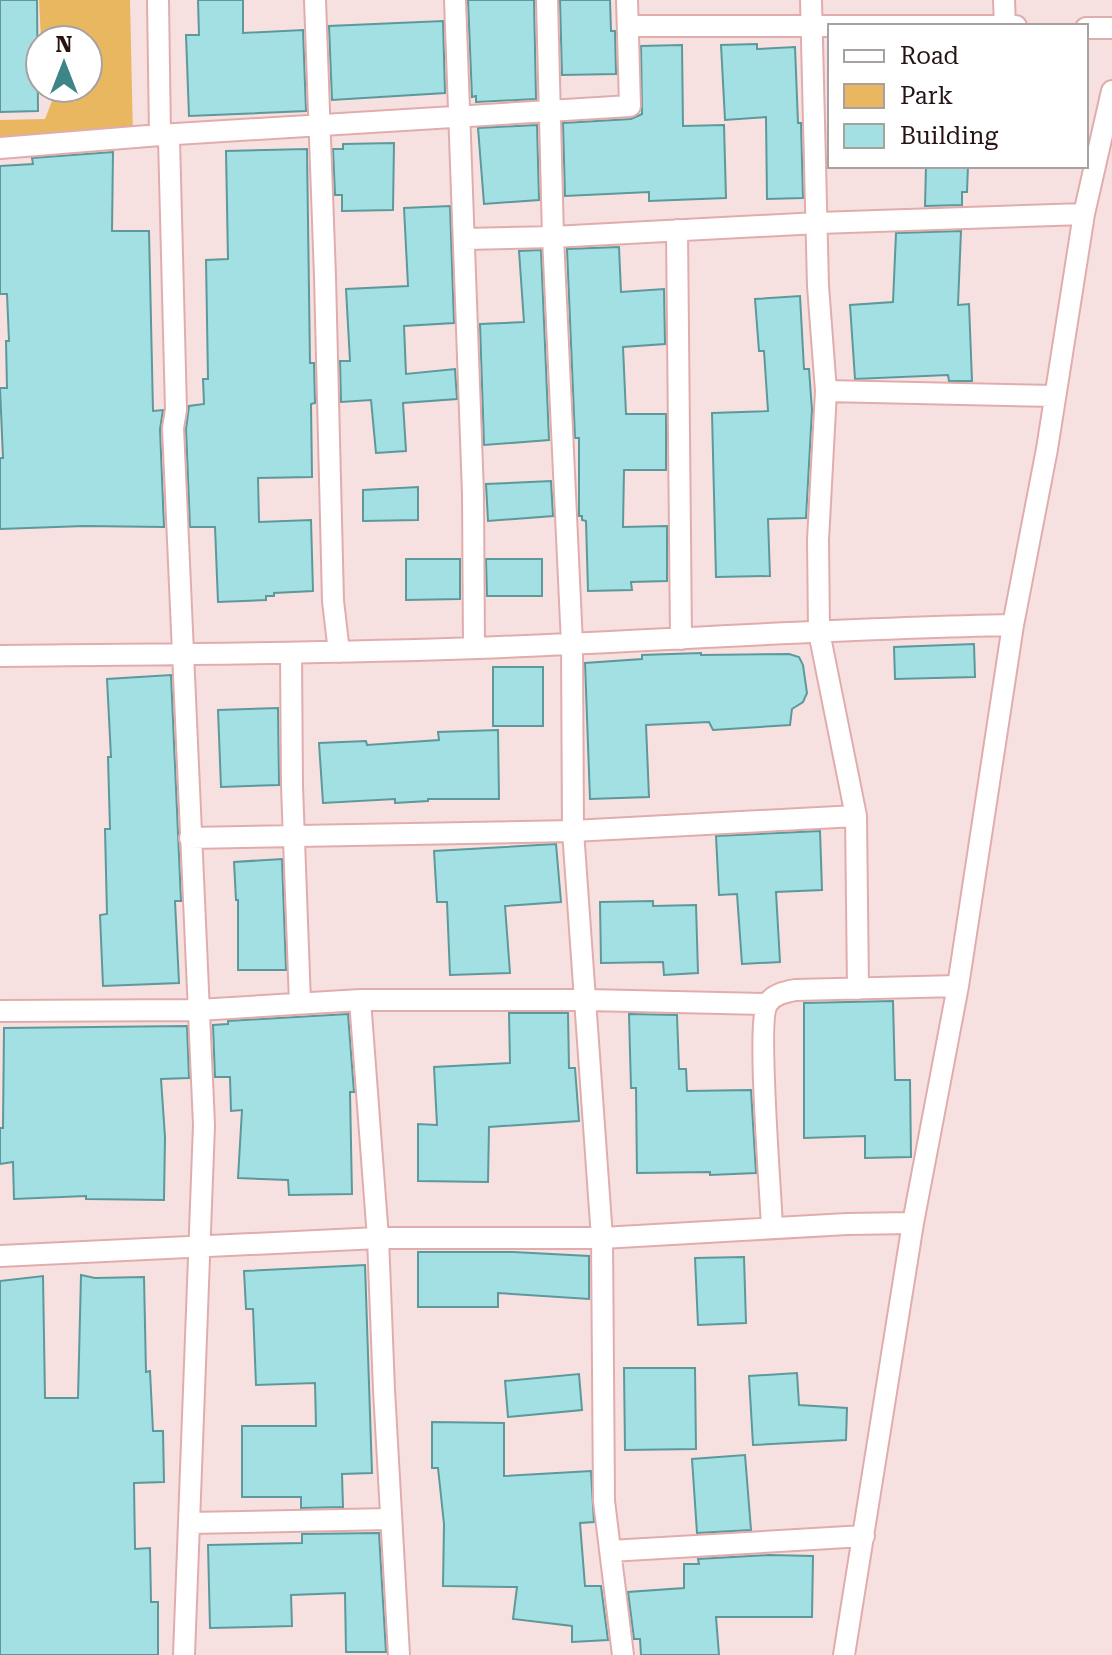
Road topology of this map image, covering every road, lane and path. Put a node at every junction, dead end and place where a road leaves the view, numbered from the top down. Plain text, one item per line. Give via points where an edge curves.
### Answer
1 (158, 0) edge
2 (315, 0) edge
3 (455, 0) edge
4 (547, 0) edge
5 (627, 0) edge
6 (811, 0) edge
7 (1004, 0) edge
8 (1005, 24) edge
9 (811, 25) junction
10 (828, 25) edge
11 (628, 26) junction
12 (1088, 28) edge
13 (1112, 28) edge
14 (1112, 91) edge
15 (549, 109) junction
16 (459, 119) junction
17 (320, 125) junction
18 (160, 135) junction
19 (0, 148) edge
20 (1084, 214) junction
21 (818, 223) junction
22 (677, 230) junction
23 (553, 237) junction
24 (464, 239) junction
25 (826, 391) junction
26 (1055, 396) junction
27 (1013, 625) junction
28 (819, 632) junction
29 (681, 639) junction
30 (572, 644) junction
31 (474, 648) junction
32 (339, 652) junction
33 (183, 653) junction
34 (291, 654) junction
35 (0, 656) edge
36 (856, 816) junction
37 (573, 831) junction
38 (190, 838) junction
39 (293, 838) junction
40 (958, 986) junction
41 (858, 989) junction
42 (360, 1000) junction
43 (587, 1000) junction
44 (300, 1003) junction
45 (767, 1004) junction
46 (198, 1010) junction
47 (0, 1011) edge
48 (913, 1223) junction
49 (772, 1228) junction
50 (378, 1238) junction
51 (602, 1238) junction
52 (200, 1248) junction
53 (0, 1256) edge
54 (391, 1519) junction
55 (189, 1523) junction
56 (864, 1536) junction
57 (610, 1551) junction
58 (184, 1655) edge
59 (399, 1655) edge
60 (623, 1655) edge
61 (844, 1655) edge

1 - 18 street
2 - 17 street
3 - 16 street
4 - 15 street
5 - 11 street
6 - 9 street
7 - 8 street
9 - 10 street
9 - 11 street
9 - 21 street
11 - 15 street via 630,106
12 - 13 street
14 - 20 street
15 - 16 street
15 - 23 street
16 - 17 street
16 - 24 street
17 - 18 street
17 - 32 street via 333,601
18 - 19 street
18 - 33 street via 169,139
20 - 21 street
20 - 26 street
21 - 22 street
21 - 25 street
22 - 23 street
22 - 29 street
23 - 24 street
23 - 30 street
24 - 31 street
25 - 26 street
25 - 28 street
26 - 27 street
27 - 28 street
27 - 40 street
28 - 29 street
28 - 36 street
29 - 30 street
30 - 31 street
30 - 37 street
31 - 32 street
32 - 34 street
33 - 34 street
33 - 35 street
33 - 38 street
34 - 39 street
36 - 37 street
36 - 41 street
37 - 39 street
37 - 43 street
38 - 39 street
38 - 46 street
39 - 44 street
40 - 41 street
40 - 48 street
41 - 45 street via 795,990 780,993
42 - 43 street
42 - 44 street
42 - 50 street
43 - 45 street
43 - 51 street
44 - 46 street
45 - 49 street via 763,1023
46 - 47 street
46 - 52 street via 204,1125
48 - 49 street
48 - 56 street
49 - 51 street
50 - 51 street
50 - 52 street
50 - 54 street
51 - 57 street via 604,1501
52 - 53 street
52 - 55 street
54 - 55 street
54 - 59 street
55 - 58 street
56 - 57 street
56 - 61 street
57 - 60 street

